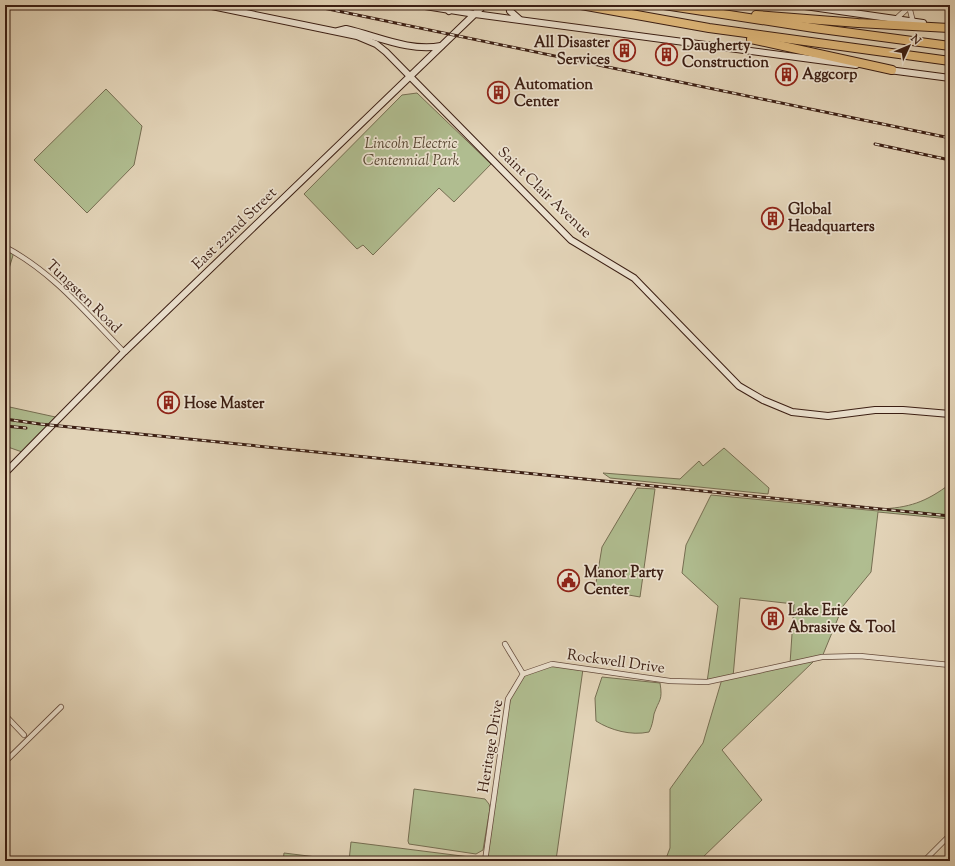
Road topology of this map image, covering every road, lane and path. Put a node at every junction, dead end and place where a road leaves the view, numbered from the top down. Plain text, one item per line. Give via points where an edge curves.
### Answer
1 (207, 5) edge
2 (419, 5) edge
3 (458, 5) edge
4 (484, 5) edge
5 (509, 5) edge
6 (581, 5) edge
7 (664, 5) edge
8 (798, 5) edge
9 (825, 6) edge
10 (910, 6) edge
11 (839, 8) edge
12 (449, 10) junction
13 (719, 13) junction
14 (475, 14) junction
15 (897, 18) junction
16 (521, 20) junction
17 (913, 22) junction
18 (709, 28) junction
19 (949, 28) edge
20 (335, 32) junction
21 (441, 46) junction
22 (950, 46) edge
23 (950, 61) edge
24 (892, 70) junction
25 (410, 75) junction
26 (950, 78) edge
27 (5, 247) edge
28 (124, 352) junction
29 (950, 414) edge
30 (5, 472) edge
31 (505, 644) dead end
32 (950, 665) edge
33 (523, 674) junction
34 (61, 707) dead end
35 (5, 715) edge
36 (24, 734) dead end
37 (5, 762) edge
38 (950, 836) edge
39 (485, 861) edge
40 (924, 861) edge

1 - 20 street, Saint Clair Avenue
2 - 12 street
3 - 12 street
4 - 14 street, East 222nd Street
5 - 16 street via 510,11
6 - 18 highway
7 - 13 highway
8 - 9 street
9 - 11 street
10 - 15 street
10 - 17 street
11 - 15 street
12 - 14 street
13 - 19 highway
13 - 22 highway
14 - 16 street
14 - 21 street, East 222nd Street
15 - 17 street
16 - 24 street
17 - 19 street
18 - 23 highway
18 - 24 highway
20 - 21 street via 346,29 416,47
20 - 25 street, Saint Clair Avenue via 357,36 376,44
21 - 25 street, East 222nd Street
24 - 26 street
25 - 28 street, East 222nd Street
25 - 29 street, Saint Clair Avenue via 571,240 634,278 739,386 792,412 828,416 885,410
27 - 28 street, Tungsten Road via 28,259 55,280
28 - 30 street, East 222nd Street
31 - 33 street
32 - 33 street, Rockwell Drive via 878,657 822,657 707,682 670,682 552,664
33 - 39 street, Heritage Drive via 508,699
34 - 37 street
35 - 36 street
38 - 40 street

